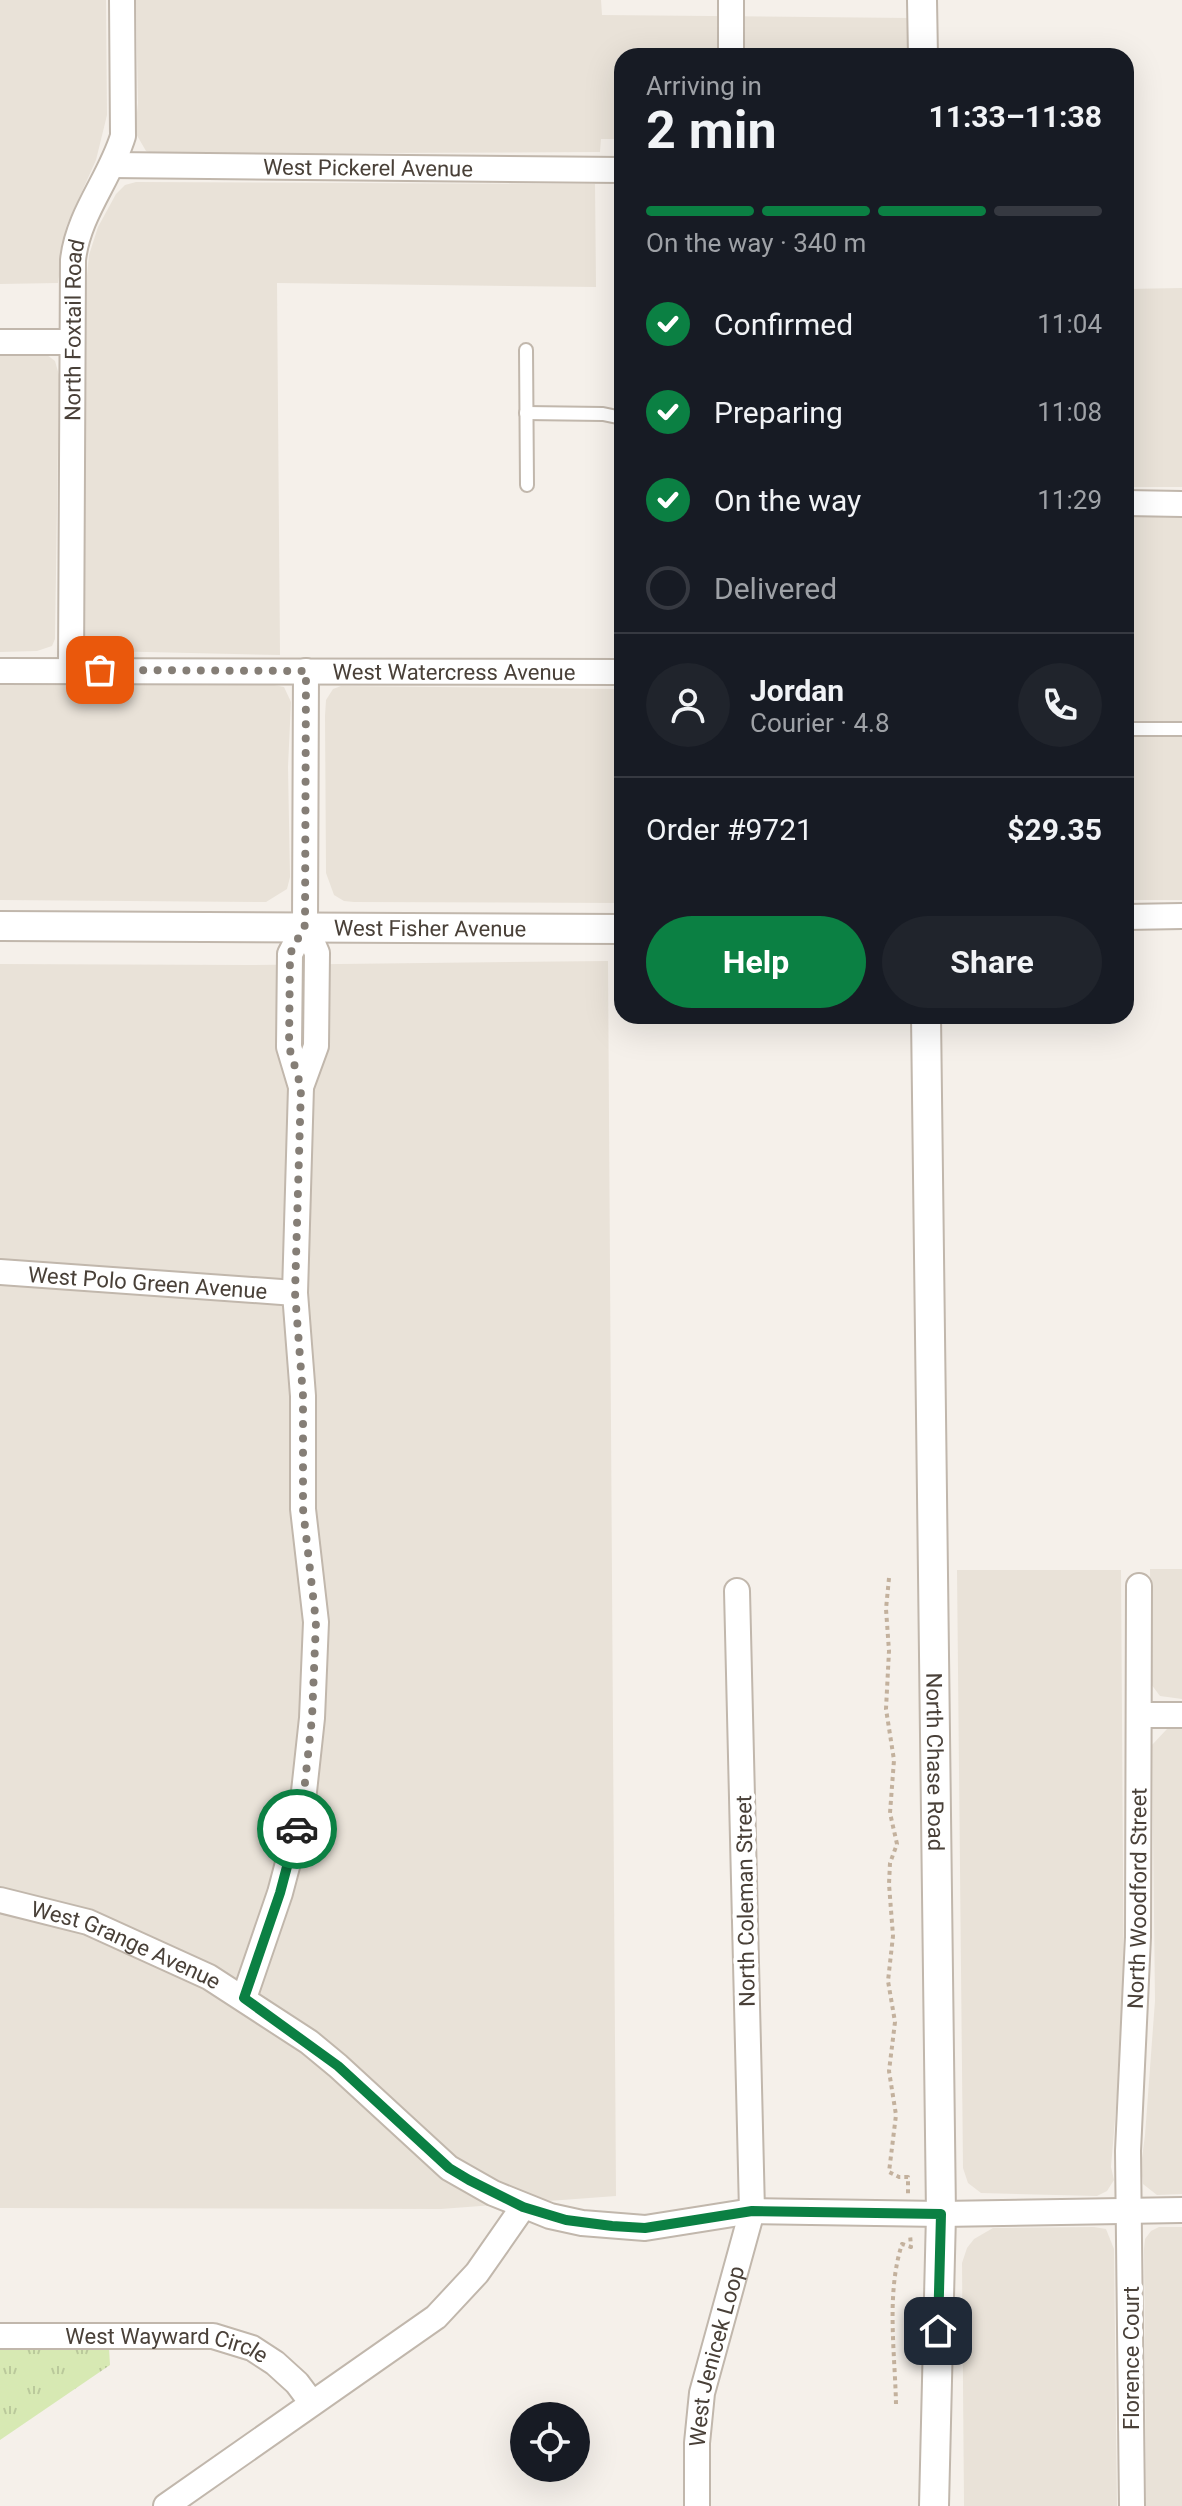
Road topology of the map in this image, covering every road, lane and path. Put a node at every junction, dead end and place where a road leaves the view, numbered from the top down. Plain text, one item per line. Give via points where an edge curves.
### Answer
1 (122, 0) edge
2 (731, 0) edge
3 (922, 0) edge
4 (731, 48) edge
5 (923, 48) edge
6 (112, 165) junction
7 (614, 170) edge
8 (0, 342) edge
9 (72, 342) junction
10 (526, 350) dead end
11 (526, 413) junction
12 (614, 416) edge
13 (527, 485) dead end
14 (1134, 503) edge
15 (1182, 504) edge
16 (71, 670) junction
17 (0, 671) edge
18 (306, 671) junction
19 (614, 672) edge
20 (1134, 729) edge
21 (1182, 729) edge
22 (1182, 916) edge
23 (1134, 917) edge
24 (305, 925) junction
25 (0, 926) edge
26 (614, 929) edge
27 (926, 1024) edge
28 (0, 1272) edge
29 (295, 1293) junction
30 (889, 1578) dead end
31 (1139, 1586) dead end
32 (737, 1591) dead end
33 (1141, 1715) junction
34 (1182, 1715) edge
35 (0, 1900) edge
36 (244, 1998) junction
37 (908, 2177) dead end
38 (523, 2207) junction
39 (1130, 2210) junction
40 (1182, 2210) edge
41 (752, 2211) junction
42 (941, 2214) junction
43 (911, 2247) dead end
44 (0, 2336) edge
45 (312, 2403) junction
46 (896, 2404) dead end
47 (166, 2506) edge
48 (697, 2506) edge
49 (934, 2506) edge
50 (1132, 2506) edge

1 - 6 street, North Foxtail Road via 123,136
2 - 4 street
3 - 5 street
6 - 7 street, West Pickerel Avenue
6 - 9 street, North Foxtail Road via 75,238
8 - 9 street
9 - 16 street, North Foxtail Road
10 - 11 lane
11 - 12 lane
11 - 13 lane
14 - 15 street
16 - 17 street, West Watercress Avenue
16 - 18 street, West Watercress Avenue
18 - 19 street, West Watercress Avenue
18 - 24 street
20 - 21 lane
22 - 23 street
24 - 25 street, West Fisher Avenue
24 - 26 street, West Fisher Avenue
24 - 29 street via 317,953 316,1046 301,1087
27 - 42 street, North Chase Road
28 - 29 street, West Polo Green Avenue
29 - 36 street via 303,1396 303,1509 316,1622 312,1718 302,1810
30 - 37 path via 886,1709 894,1760 890,1813 897,1844 889,1884 893,1936 888,1981 895,2022 889,2071 896,2131 889,2172
31 - 33 street, North Woodford Street
32 - 41 street, North Coleman Street
33 - 34 street
33 - 39 street, North Woodford Street
35 - 36 street, West Grange Avenue via 88,1922
36 - 38 street, West Grange Avenue via 338,2066 449,2168
38 - 41 street, West Grange Avenue via 582,2223 645,2228
38 - 45 street via 477,2273 436,2317
39 - 40 street, West Grange Avenue
39 - 42 street, West Grange Avenue
39 - 50 street, Florence Court
41 - 42 street, West Grange Avenue
41 - 48 street, West Jenicek Loop via 702,2393
42 - 49 street, North Chase Road
43 - 46 path via 902,2244 892,2291
44 - 45 street, West Wayward Circle via 213,2336 252,2348 275,2363
45 - 47 street

